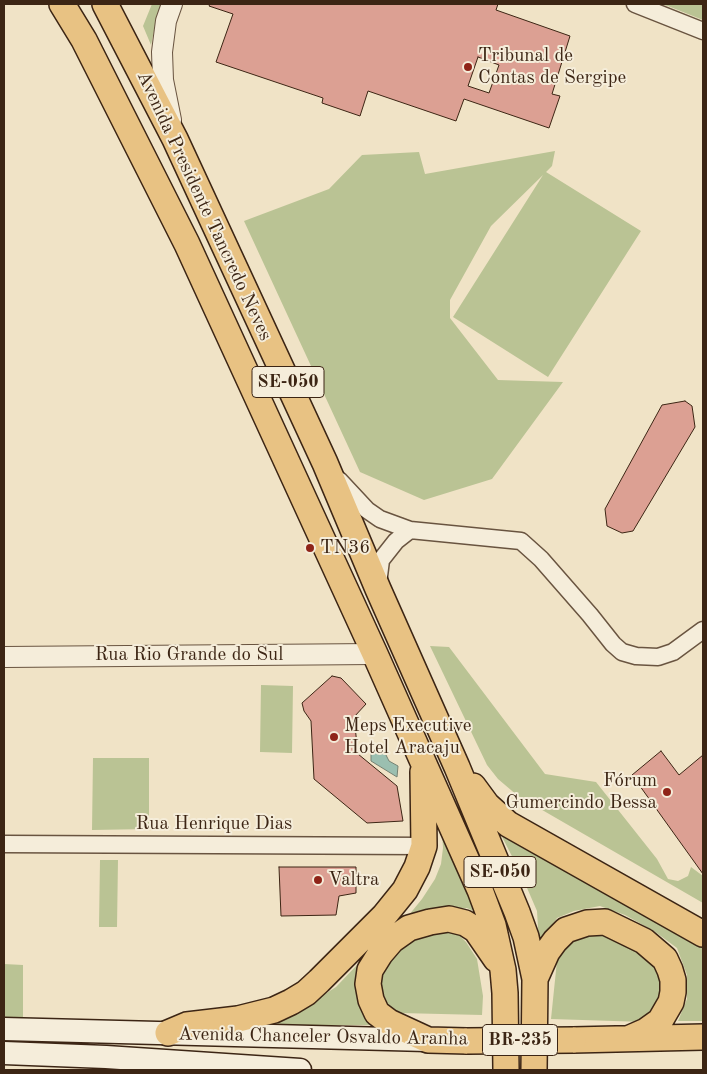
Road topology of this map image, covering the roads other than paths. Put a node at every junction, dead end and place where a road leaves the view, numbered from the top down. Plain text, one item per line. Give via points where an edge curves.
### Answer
1 (62, 4) edge
2 (105, 4) edge
3 (172, 4) edge
4 (635, 4) edge
5 (703, 31) edge
6 (175, 139) junction
7 (324, 462) junction
8 (410, 530) junction
9 (378, 589) junction
10 (703, 630) edge
11 (375, 654) junction
12 (4, 656) edge
13 (423, 762) junction
14 (457, 767) junction
15 (4, 844) edge
16 (424, 846) junction
17 (703, 934) edge
18 (503, 970) junction
19 (536, 979) junction
20 (4, 1029) edge
21 (168, 1033) junction
22 (703, 1037) edge
23 (630, 1038) junction
24 (428, 1040) junction
25 (4, 1052) edge
26 (224, 1068) edge
27 (300, 1070) edge
28 (506, 1070) edge
29 (534, 1070) edge

1 - 11 main road, Avenida Presidente Tancredo Neves / SE-050 via 84,40 187,244
2 - 6 main road, Avenida Presidente Tancredo Neves / SE-050
3 - 6 street via 162,52 163,80
4 - 5 street
6 - 7 main road, Avenida Presidente Tancredo Neves / SE-050
7 - 8 street via 367,510
7 - 9 main road, Avenida Presidente Tancredo Neves / SE-050
8 - 9 street via 381,560
8 - 10 street via 521,541 541,559 622,652 658,657 673,652
9 - 14 main road, Avenida Presidente Tancredo Neves / SE-050
11 - 12 street, Rua Rio Grande do Sul
11 - 13 main road, Avenida Presidente Tancredo Neves / SE-050
13 - 16 main road
13 - 18 main road, SE-050 via 494,925
14 - 17 main road via 487,805 508,824
14 - 19 main road, SE-050 via 517,912
15 - 16 street, Rua Henrique Dias
16 - 21 main road via 405,890 384,916 306,993 274,1010 187,1026
18 - 24 main road via 476,930 465,923 449,919 430,922 409,928 392,940 370,970 371,1000 377,1013 389,1022
18 - 28 main road, SE-050
19 - 23 main road via 547,952 566,930 587,923 605,922 644,941 665,959 673,980 673,992 660,1020
19 - 29 main road, SE-050
20 - 21 main road, Avenida Chanceler Osvaldo Aranha / BR-235
21 - 24 main road, Avenida Chanceler Osvaldo Aranha / BR-235
22 - 23 main road, Avenida Chanceler Osvaldo Aranha / BR-235
23 - 24 main road, Avenida Chanceler Osvaldo Aranha / BR-235, bridge
25 - 26 main road, Avenida Chanceler Osvaldo Aranha
26 - 27 main road, Avenida Chanceler Osvaldo Aranha

